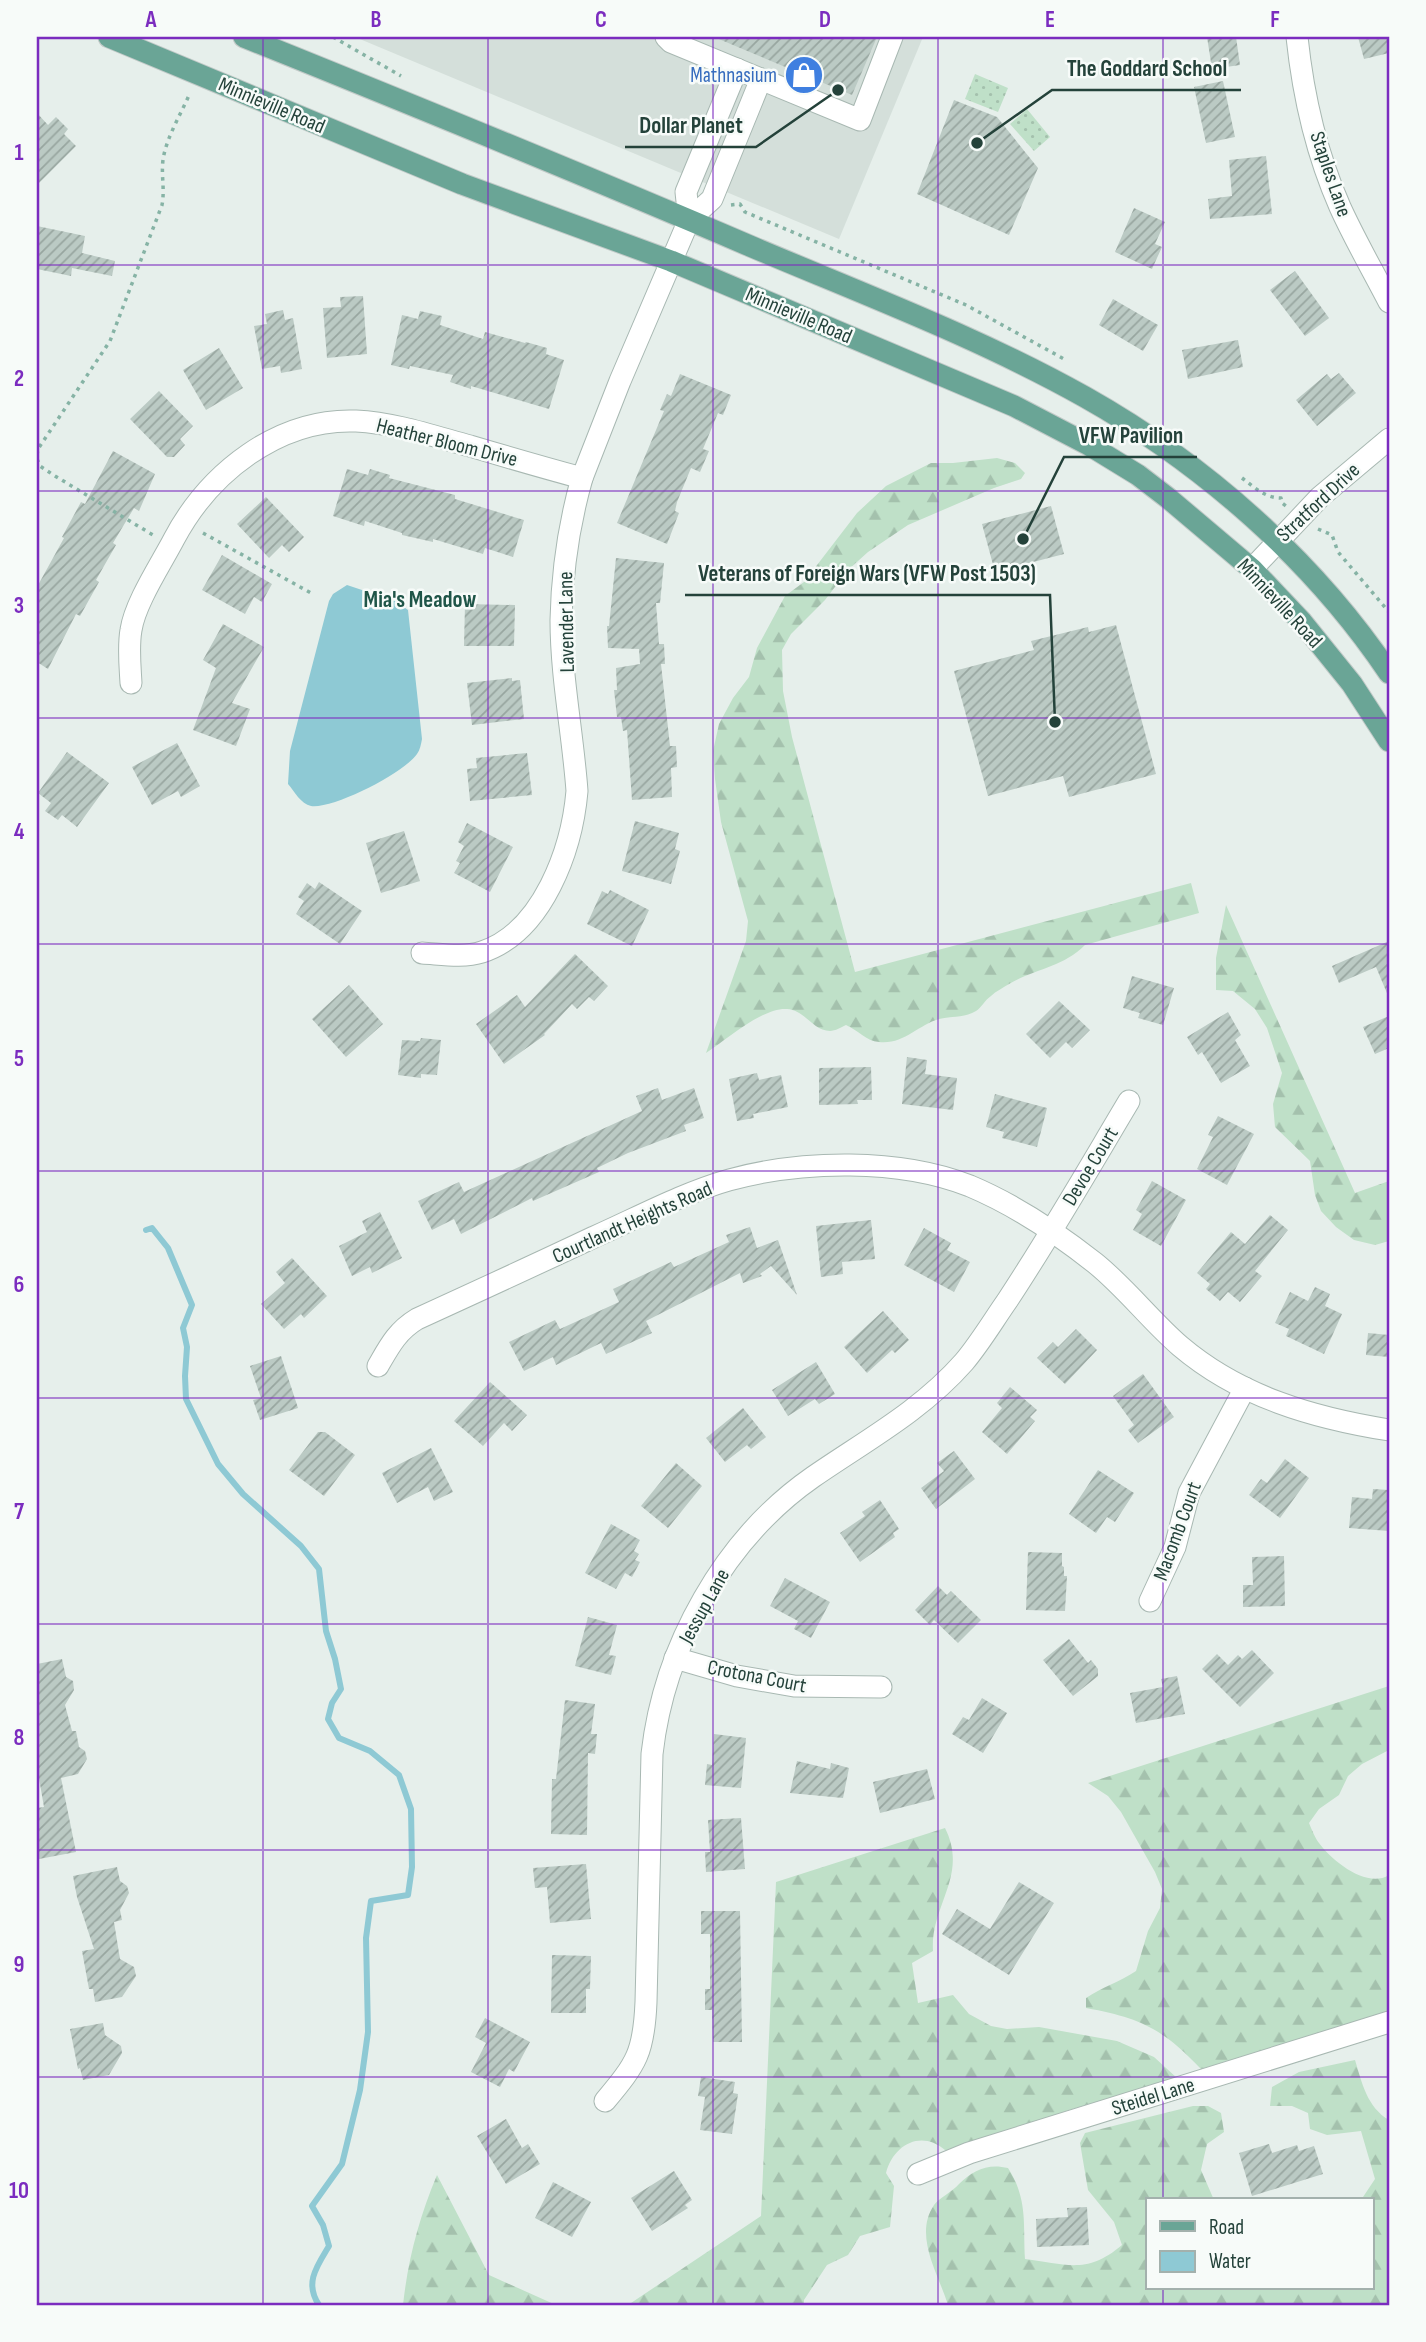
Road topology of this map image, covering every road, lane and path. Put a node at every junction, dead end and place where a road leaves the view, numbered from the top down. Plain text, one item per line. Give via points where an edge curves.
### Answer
1 (109, 37) edge
2 (244, 37) edge
3 (666, 37) edge
4 (892, 37) edge
5 (1297, 37) edge
6 (737, 69) junction
7 (761, 79) junction
8 (190, 93) dead end
9 (689, 220) junction
10 (671, 261) junction
11 (1389, 302) edge
12 (1389, 439) edge
13 (37, 457) edge
14 (582, 478) junction
15 (202, 532) dead end
16 (1325, 534) dead end
17 (153, 535) dead end
18 (1276, 540) junction
19 (1251, 569) junction
20 (311, 593) dead end
21 (1389, 612) edge
22 (1389, 673) edge
23 (131, 683) dead end
24 (1389, 741) edge
25 (422, 953) dead end
26 (1129, 1101) dead end
27 (1051, 1231) junction
28 (378, 1366) dead end
29 (1245, 1388) junction
30 (1389, 1430) edge
31 (1150, 1601) dead end
32 (675, 1658) junction
33 (881, 1687) dead end
34 (1389, 2022) edge
35 (605, 2101) dead end
36 (918, 2174) dead end

1 - 10 main road, Minnieville Road via 462,184
2 - 9 main road, Minnieville Road
3 - 6 street
4 - 7 street via 860,120
5 - 11 street, Staples Lane via 1310,113 1326,168
6 - 7 street
6 - 9 street via 686,192
7 - 9 street via 712,199
8 - 13 path via 165,151 162,205 114,334
9 - 10 street, Lavender Lane
9 - 18 main road, Minnieville Road via 993,349 1084,397 1197,472
10 - 14 street, Lavender Lane
10 - 19 main road, Minnieville Road via 1054,426 1138,475
12 - 18 street, Stratford Drive
13 - 17 path via 48,472
14 - 23 street, Heather Bloom Drive via 377,423 330,424 278,438 220,475 190,511 133,620
14 - 25 street, Lavender Lane via 562,586 562,634 577,791 565,854 540,904 503,941 478,953
15 - 20 path
16 - 21 path via 1332,536 1338,552
18 - 19 street, Stratford Drive
18 - 22 main road, Minnieville Road via 1349,617
19 - 24 main road, Minnieville Road via 1352,684
26 - 27 street, Devoe Court
27 - 28 street, Courtlandt Heights Road via 991,1196 940,1177 841,1164 761,1172 685,1195 417,1319 394,1338
27 - 29 street, Courtlandt Heights Road via 1095,1263 1182,1348
27 - 32 street, Jessup Lane via 965,1361 891,1427 790,1494 752,1532 707,1594
29 - 30 street, Courtlandt Heights Road via 1303,1412
29 - 31 street, Macomb Court via 1189,1493 1175,1547
32 - 33 street, Crotona Court via 793,1686
32 - 35 street, Jessup Lane via 652,1754 642,2043 630,2072
34 - 36 street, Steidel Lane via 969,2153

